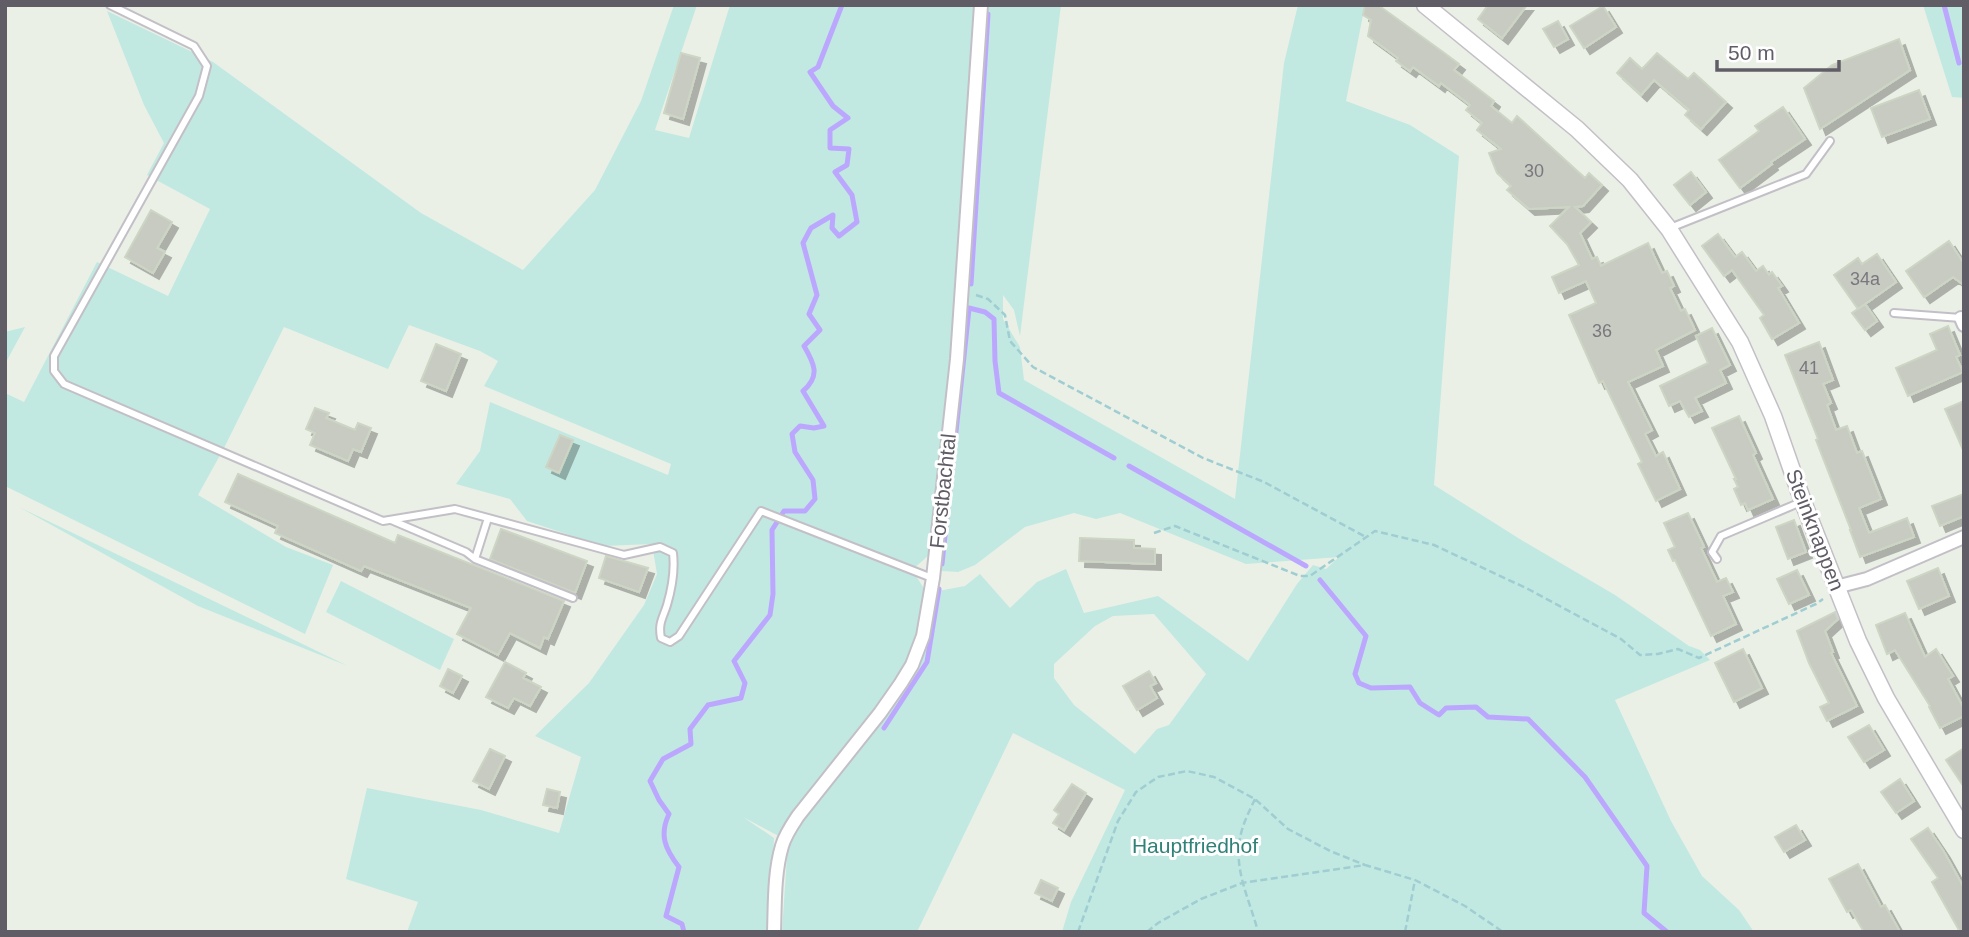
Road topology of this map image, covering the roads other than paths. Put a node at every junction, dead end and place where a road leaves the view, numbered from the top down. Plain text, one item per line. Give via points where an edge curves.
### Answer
1 (110, 5) edge
2 (981, 5) edge
3 (1424, 5) edge
4 (1830, 141) dead end
5 (1669, 229) junction
6 (1894, 313) dead end
7 (1962, 321) edge
8 (1803, 502) junction
9 (488, 518) junction
10 (391, 520) junction
11 (1964, 537) edge
12 (475, 559) junction
13 (1717, 559) dead end
14 (933, 578) junction
15 (1836, 587) junction
16 (572, 598) dead end
17 (1964, 830) edge
18 (774, 932) edge

1 - 10 lane via 194,46 207,66 199,96 54,356 54,371 64,384 383,521
2 - 14 street, Forstbachtal via 962,292
3 - 5 street, Steinknappen via 1577,129 1630,180
4 - 5 lane via 1807,174
5 - 8 street, Steinknappen via 1740,342 1773,416
6 - 7 lane
8 - 13 lane via 1721,536 1712,552
8 - 15 street, Steinknappen
9 - 10 lane via 455,509
9 - 12 lane
9 - 14 lane via 624,555 660,547 673,553 667,604 659,627 661,638 670,642 679,636 761,511
10 - 12 lane
11 - 15 street via 1867,579
12 - 16 lane
14 - 18 street, Forstbachtal via 923,636 912,665 787,833 779,860
15 - 17 street, Steinknappen via 1886,698

